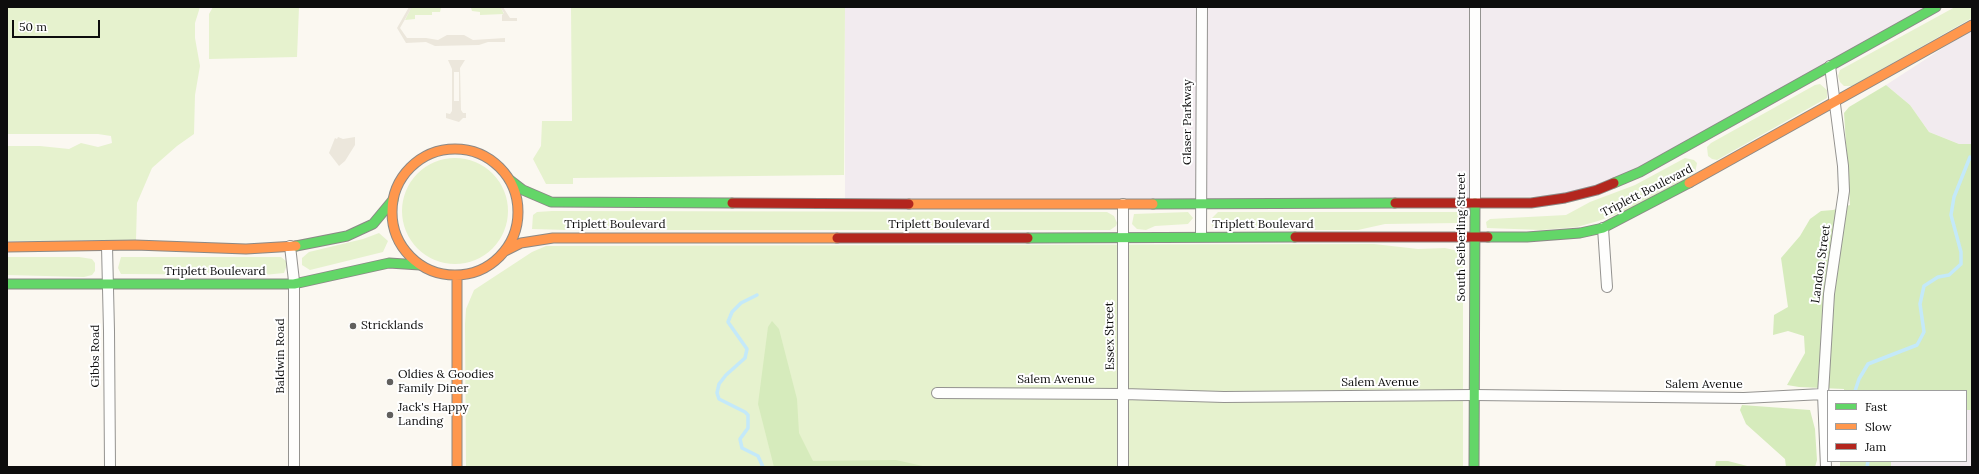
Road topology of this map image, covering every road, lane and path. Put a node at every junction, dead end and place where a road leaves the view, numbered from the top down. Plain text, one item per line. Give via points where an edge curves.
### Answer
1 (1202, 7) edge
2 (1475, 7) edge
3 (1936, 7) edge
4 (1972, 25) edge
5 (1830, 66) junction
6 (1835, 101) junction
7 (510, 180) junction
8 (393, 200) junction
9 (1475, 203) junction
10 (1122, 204) junction
11 (1201, 204) junction
12 (1603, 228) junction
13 (1123, 236) junction
14 (1201, 236) junction
15 (1474, 237) junction
16 (7, 246) edge
17 (107, 246) junction
18 (290, 246) junction
19 (505, 252) junction
20 (420, 265) junction
21 (457, 275) junction
22 (7, 284) edge
23 (108, 284) junction
24 (294, 284) junction
25 (1607, 287) dead end
26 (937, 393) dead end
27 (1124, 394) junction
28 (1823, 394) junction
29 (1474, 395) junction
30 (110, 467) edge
31 (294, 467) edge
32 (457, 467) edge
33 (1123, 467) edge
34 (1474, 467) edge
35 (1826, 467) edge

1 - 11 street, Glaser Parkway
2 - 9 street, South Seiberling Street
3 - 5 main road, Triplett Boulevard
4 - 6 main road, Triplett Boulevard
5 - 6 street, Landon Street
5 - 9 main road, Triplett Boulevard via 1640,172 1597,190 1531,203
6 - 12 main road, Triplett Boulevard via 1644,208
6 - 28 street, Landon Street via 1844,191 1830,276
7 - 8 main road via 498,165 483,155 465,149 446,149 428,155 412,165 401,180
7 - 10 main road, Triplett Boulevard via 522,190 551,202
7 - 19 main road via 517,197 519,216 514,235
8 - 18 main road, Triplett Boulevard via 373,224 347,236
8 - 20 main road via 392,221 397,236 405,250
9 - 11 main road, Triplett Boulevard
9 - 15 main road, South Seiberling Street
10 - 11 main road, Triplett Boulevard
10 - 13 street, Essex Street
11 - 14 street, Glaser Parkway
12 - 15 main road, Triplett Boulevard via 1544,237
12 - 25 street
13 - 14 main road, Triplett Boulevard
13 - 19 main road, Triplett Boulevard via 553,238 521,243
13 - 27 street, Essex Street
14 - 15 main road, Triplett Boulevard
15 - 29 main road, South Seiberling Street
16 - 17 main road, Triplett Boulevard
17 - 18 main road, Triplett Boulevard via 246,249
17 - 23 street, Gibbs Road
18 - 24 street, Baldwin Road
19 - 21 main road via 484,268
20 - 21 main road via 438,273
20 - 24 main road, Triplett Boulevard via 389,263
21 - 32 main road
22 - 23 main road, Triplett Boulevard
23 - 24 main road, Triplett Boulevard
23 - 30 street, Gibbs Road
24 - 31 street, Baldwin Road
26 - 27 street, Salem Avenue
27 - 29 street, Salem Avenue via 1224,397
27 - 33 street, Essex Street
28 - 29 street, Salem Avenue via 1744,398
28 - 35 street, Landon Street
29 - 34 main road, South Seiberling Street

